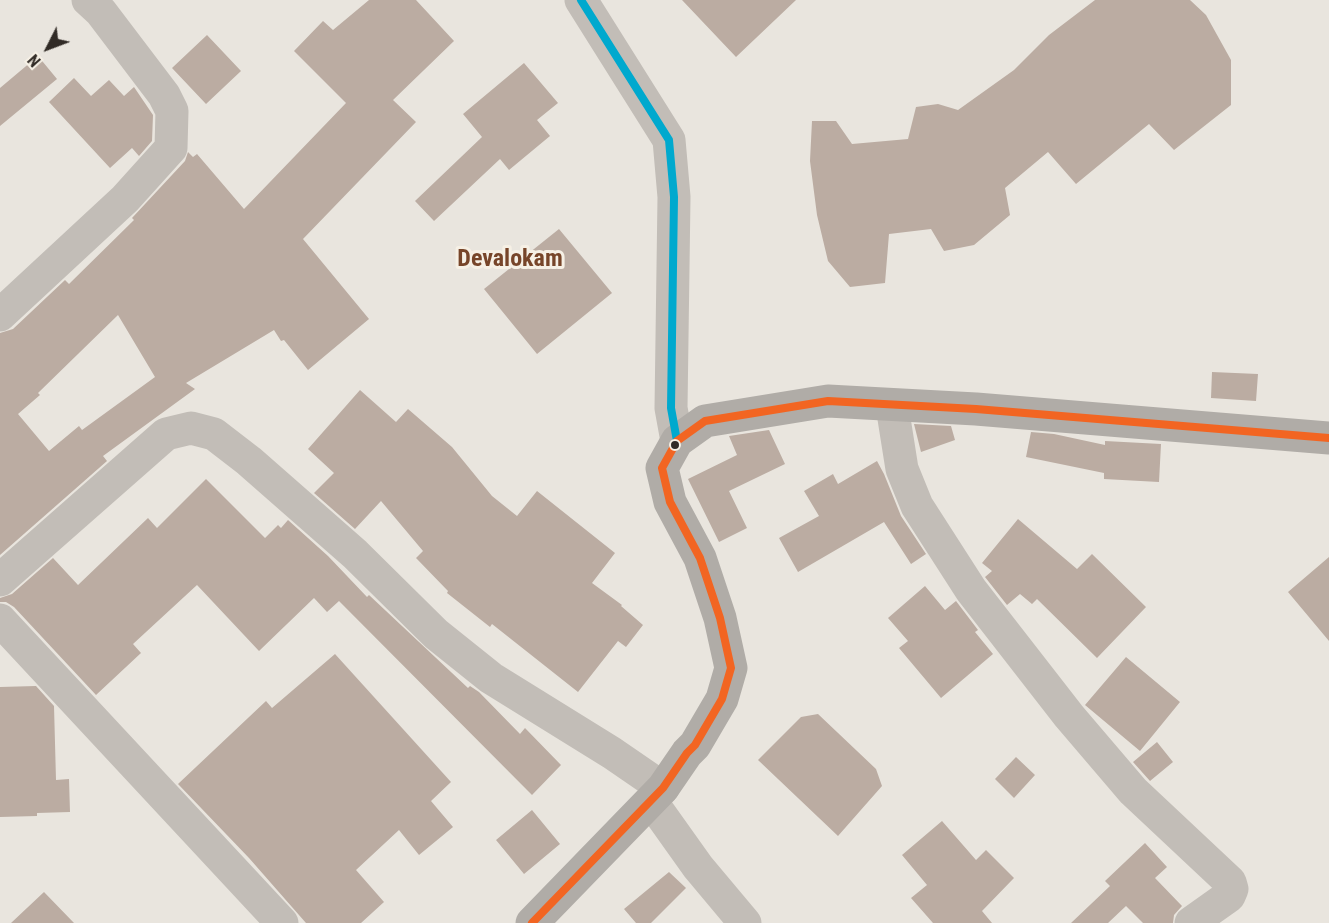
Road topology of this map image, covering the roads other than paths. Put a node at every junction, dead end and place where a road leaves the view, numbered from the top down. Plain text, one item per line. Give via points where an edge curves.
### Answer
1 (88, 0) edge
2 (580, 0) edge
3 (0, 315) edge
4 (892, 406) junction
5 (1329, 438) edge
6 (677, 441) junction
7 (0, 580) edge
8 (0, 620) edge
9 (657, 795) junction
10 (282, 923) edge
11 (532, 923) edge
12 (745, 923) edge
13 (1191, 923) edge

1 - 3 street via 164,95 171,111 171,148 125,199
2 - 6 street via 669,140 674,197 671,408
4 - 5 main road via 976,409
4 - 6 main road via 828,401 705,421
4 - 13 street via 902,469 916,506 971,590 1069,716 1134,791 1230,882 1229,896
6 - 9 main road via 662,468 664,479 670,501 700,558 731,668 722,699 695,745
7 - 9 street via 166,435 191,428 214,434 355,554 435,634 491,678 612,753
8 - 10 street
9 - 11 main road
9 - 12 street via 698,867

